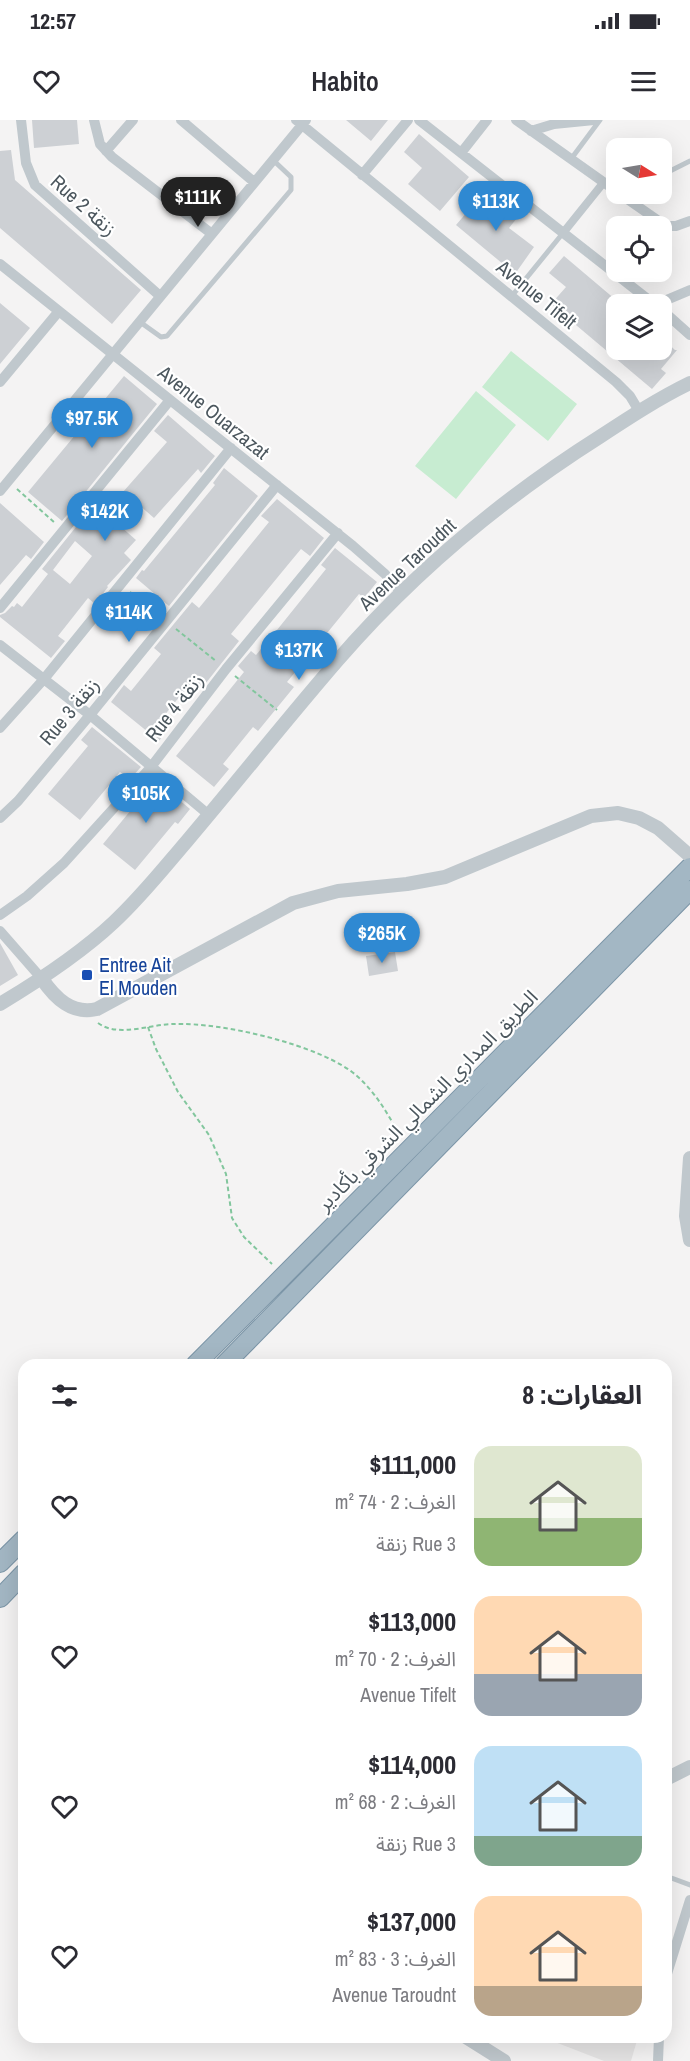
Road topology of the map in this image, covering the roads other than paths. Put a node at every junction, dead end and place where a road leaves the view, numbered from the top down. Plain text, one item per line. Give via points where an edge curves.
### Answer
1 (21, 120) edge
2 (94, 120) edge
3 (134, 120) edge
4 (181, 120) edge
5 (408, 120) edge
6 (419, 120) edge
7 (487, 120) edge
8 (516, 120) edge
9 (594, 120) edge
10 (600, 120) edge
11 (301, 122) edge
12 (531, 132) junction
13 (106, 151) junction
14 (461, 153) junction
15 (571, 159) junction
16 (273, 160) junction
17 (690, 161) edge
18 (672, 170) edge
19 (362, 175) junction
20 (254, 182) junction
21 (604, 182) joint
22 (635, 204) edge
23 (690, 221) edge
24 (563, 233) junction
25 (212, 234) junction
26 (0, 264) edge
27 (690, 290) edge
28 (643, 294) edge
29 (160, 296) junction
30 (511, 297) junction
31 (672, 297) edge
32 (59, 311) junction
33 (672, 319) edge
34 (140, 321) junction
35 (690, 335) edge
36 (112, 354) junction
37 (1, 380) edge
38 (690, 383) edge
39 (170, 400) junction
40 (639, 411) junction
41 (231, 448) junction
42 (277, 485) junction
43 (0, 491) edge
44 (338, 533) junction
45 (401, 592) junction
46 (0, 608) edge
47 (0, 645) edge
48 (44, 679) junction
49 (90, 715) junction
50 (0, 728) edge
51 (151, 767) junction
52 (209, 815) junction
53 (0, 818) edge
54 (690, 856) edge
55 (690, 867) edge
56 (690, 890) edge
57 (0, 915) edge
58 (0, 931) edge
59 (42, 978) junction
60 (0, 1004) edge
61 (690, 1158) edge
62 (688, 1217) edge
63 (690, 1240) edge
64 (201, 1359) edge
65 (230, 1359) edge
66 (18, 1545) edge
67 (0, 1563) edge
68 (18, 1579) edge
69 (0, 1598) edge
70 (690, 1767) edge
71 (672, 1776) edge
72 (672, 1878) edge
73 (690, 1886) edge
74 (690, 1900) edge
75 (672, 1945) edge
76 (473, 2043) edge
77 (659, 2043) edge
78 (491, 2058) edge
79 (504, 2061) edge
80 (658, 2061) edge

1 - 29 street, Rue 2 زنقة via 26,164 35,186
2 - 13 street
3 - 13 street
4 - 20 street
5 - 19 street
6 - 14 street
7 - 14 street
8 - 12 street
9 - 12 street via 554,124
10 - 15 lane
11 - 16 street
11 - 19 street, Avenue Tifelt
12 - 15 street
13 - 25 street
14 - 24 street
15 - 21 street
16 - 20 street
16 - 34 lane via 291,177 291,190 167,336 161,337
17 - 18 lane
19 - 30 street, Avenue Tifelt
20 - 25 street
21 - 24 street
22 - 23 street via 666,226
24 - 28 street
24 - 30 lane
25 - 29 street
26 - 32 street, Avenue Ouarzazat
27 - 31 street
29 - 34 street
30 - 40 street, Avenue Tifelt via 616,382
32 - 36 street, Avenue Ouarzazat
32 - 37 street
33 - 35 street
34 - 36 street
36 - 39 street, Avenue Ouarzazat
36 - 43 street
38 - 40 street, Avenue Taroudnt
39 - 41 street, Avenue Ouarzazat
39 - 46 street
40 - 45 street, Avenue Taroudnt via 515,494
41 - 42 street, Avenue Ouarzazat
41 - 48 street
42 - 44 street, Avenue Ouarzazat
42 - 49 street, Rue 3 زنقة
44 - 45 street, Avenue Ouarzazat
44 - 51 street, Rue 4 زنقة
45 - 52 street, Avenue Taroudnt via 338,659
47 - 48 street
48 - 49 street
48 - 50 street
49 - 51 street
49 - 53 street, Rue 3 زنقة
51 - 52 street
51 - 57 street, Rue 4 زنقة via 64,863
52 - 59 street, Avenue Taroudnt via 128,909 98,937
54 - 59 street via 658,828 639,818 618,813 591,816 445,877 338,891 293,903 91,1010 78,1010 59,1000
55 - 64 highway, الطريق المداري الشمالي الشرقي بأكادير
56 - 65 highway, الطريق المداري الشمالي الشرقي بأكادير
58 - 59 street
59 - 60 street, Avenue Taroudnt
61 - 62 street
62 - 63 street
66 - 67 highway
68 - 69 highway
70 - 71 street
72 - 73 lane
74 - 75 street
76 - 78 street
77 - 80 street
78 - 79 street

